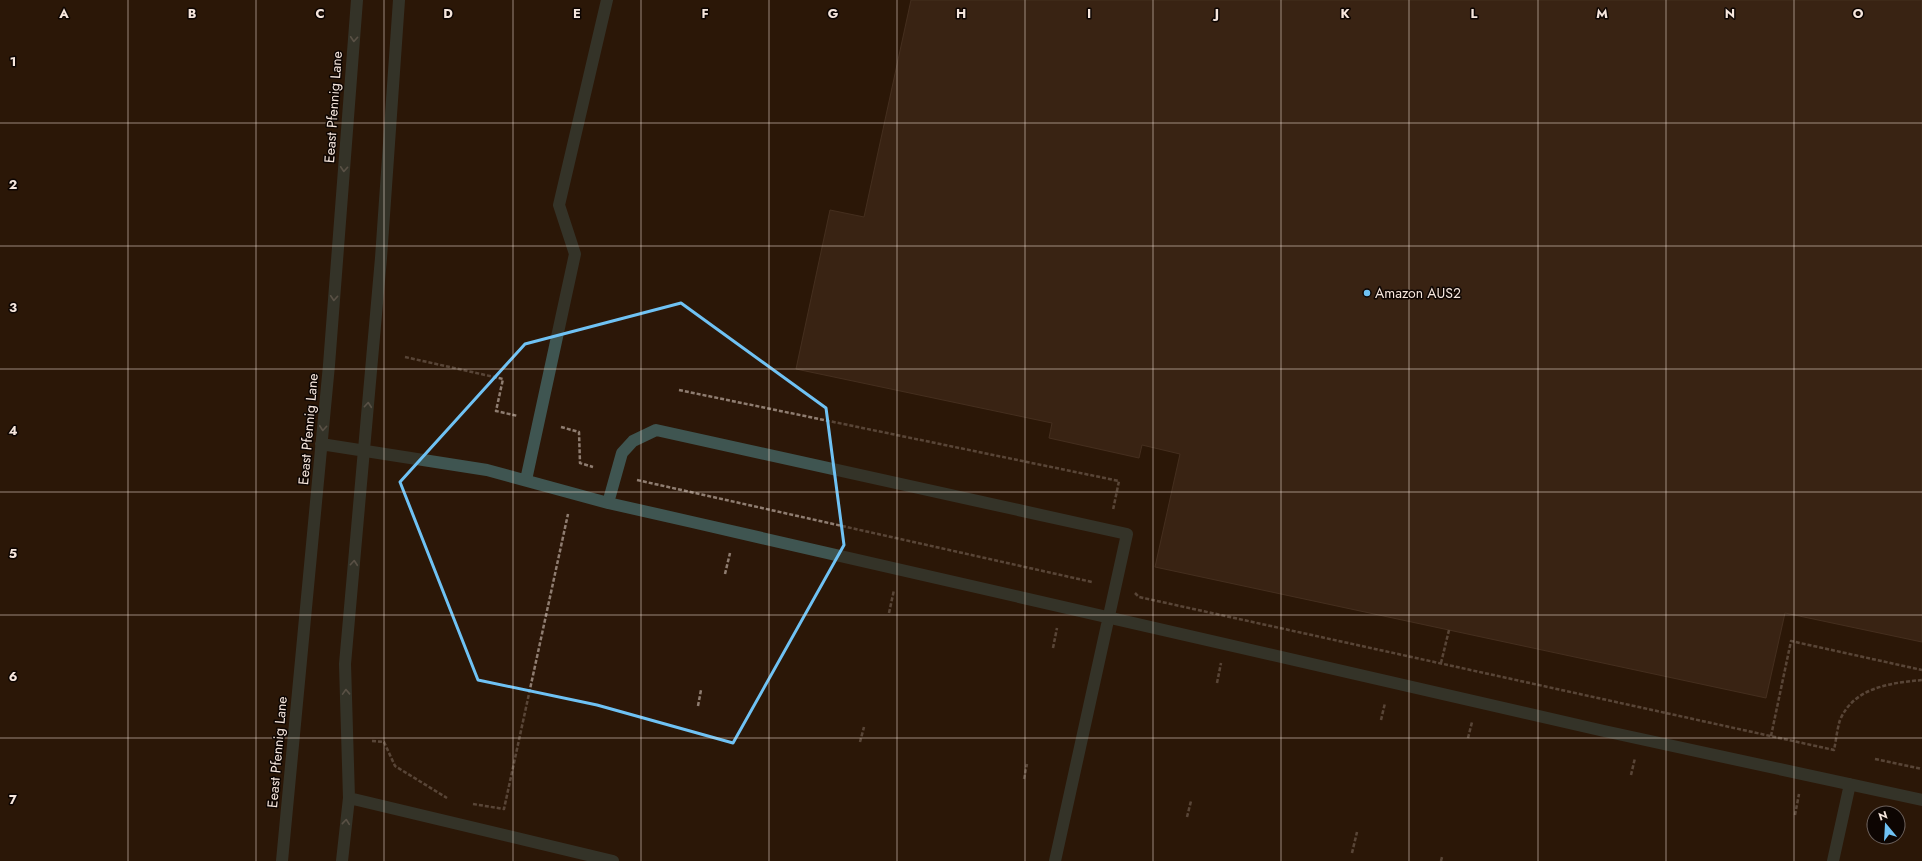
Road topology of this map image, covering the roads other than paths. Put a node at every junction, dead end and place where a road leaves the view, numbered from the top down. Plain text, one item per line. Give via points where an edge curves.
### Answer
1 (357, 0) edge
2 (399, 0) edge
3 (607, 0) edge
4 (321, 444) junction
5 (364, 451) junction
6 (526, 480) junction
7 (608, 503) junction
8 (1109, 618) junction
9 (1850, 784) junction
10 (349, 798) junction
11 (1922, 800) edge
12 (282, 861) edge
13 (342, 861) edge
14 (613, 861) edge
15 (1056, 861) edge
16 (1834, 861) edge

1 -> 4 lane, Eeast Pfennig Lane
5 -> 2 lane via 381,258
3 - 6 lane via 559,205 575,254
4 - 5 lane
4 - 12 lane, Eeast Pfennig Lane
5 - 6 lane via 487,470
10 -> 5 lane via 345,664
6 - 7 lane
7 - 8 lane
7 - 8 lane via 622,454 633,441 656,430 1127,534
8 - 9 lane
8 - 15 lane
9 - 11 lane
9 - 16 lane
13 -> 10 lane
10 - 14 lane

